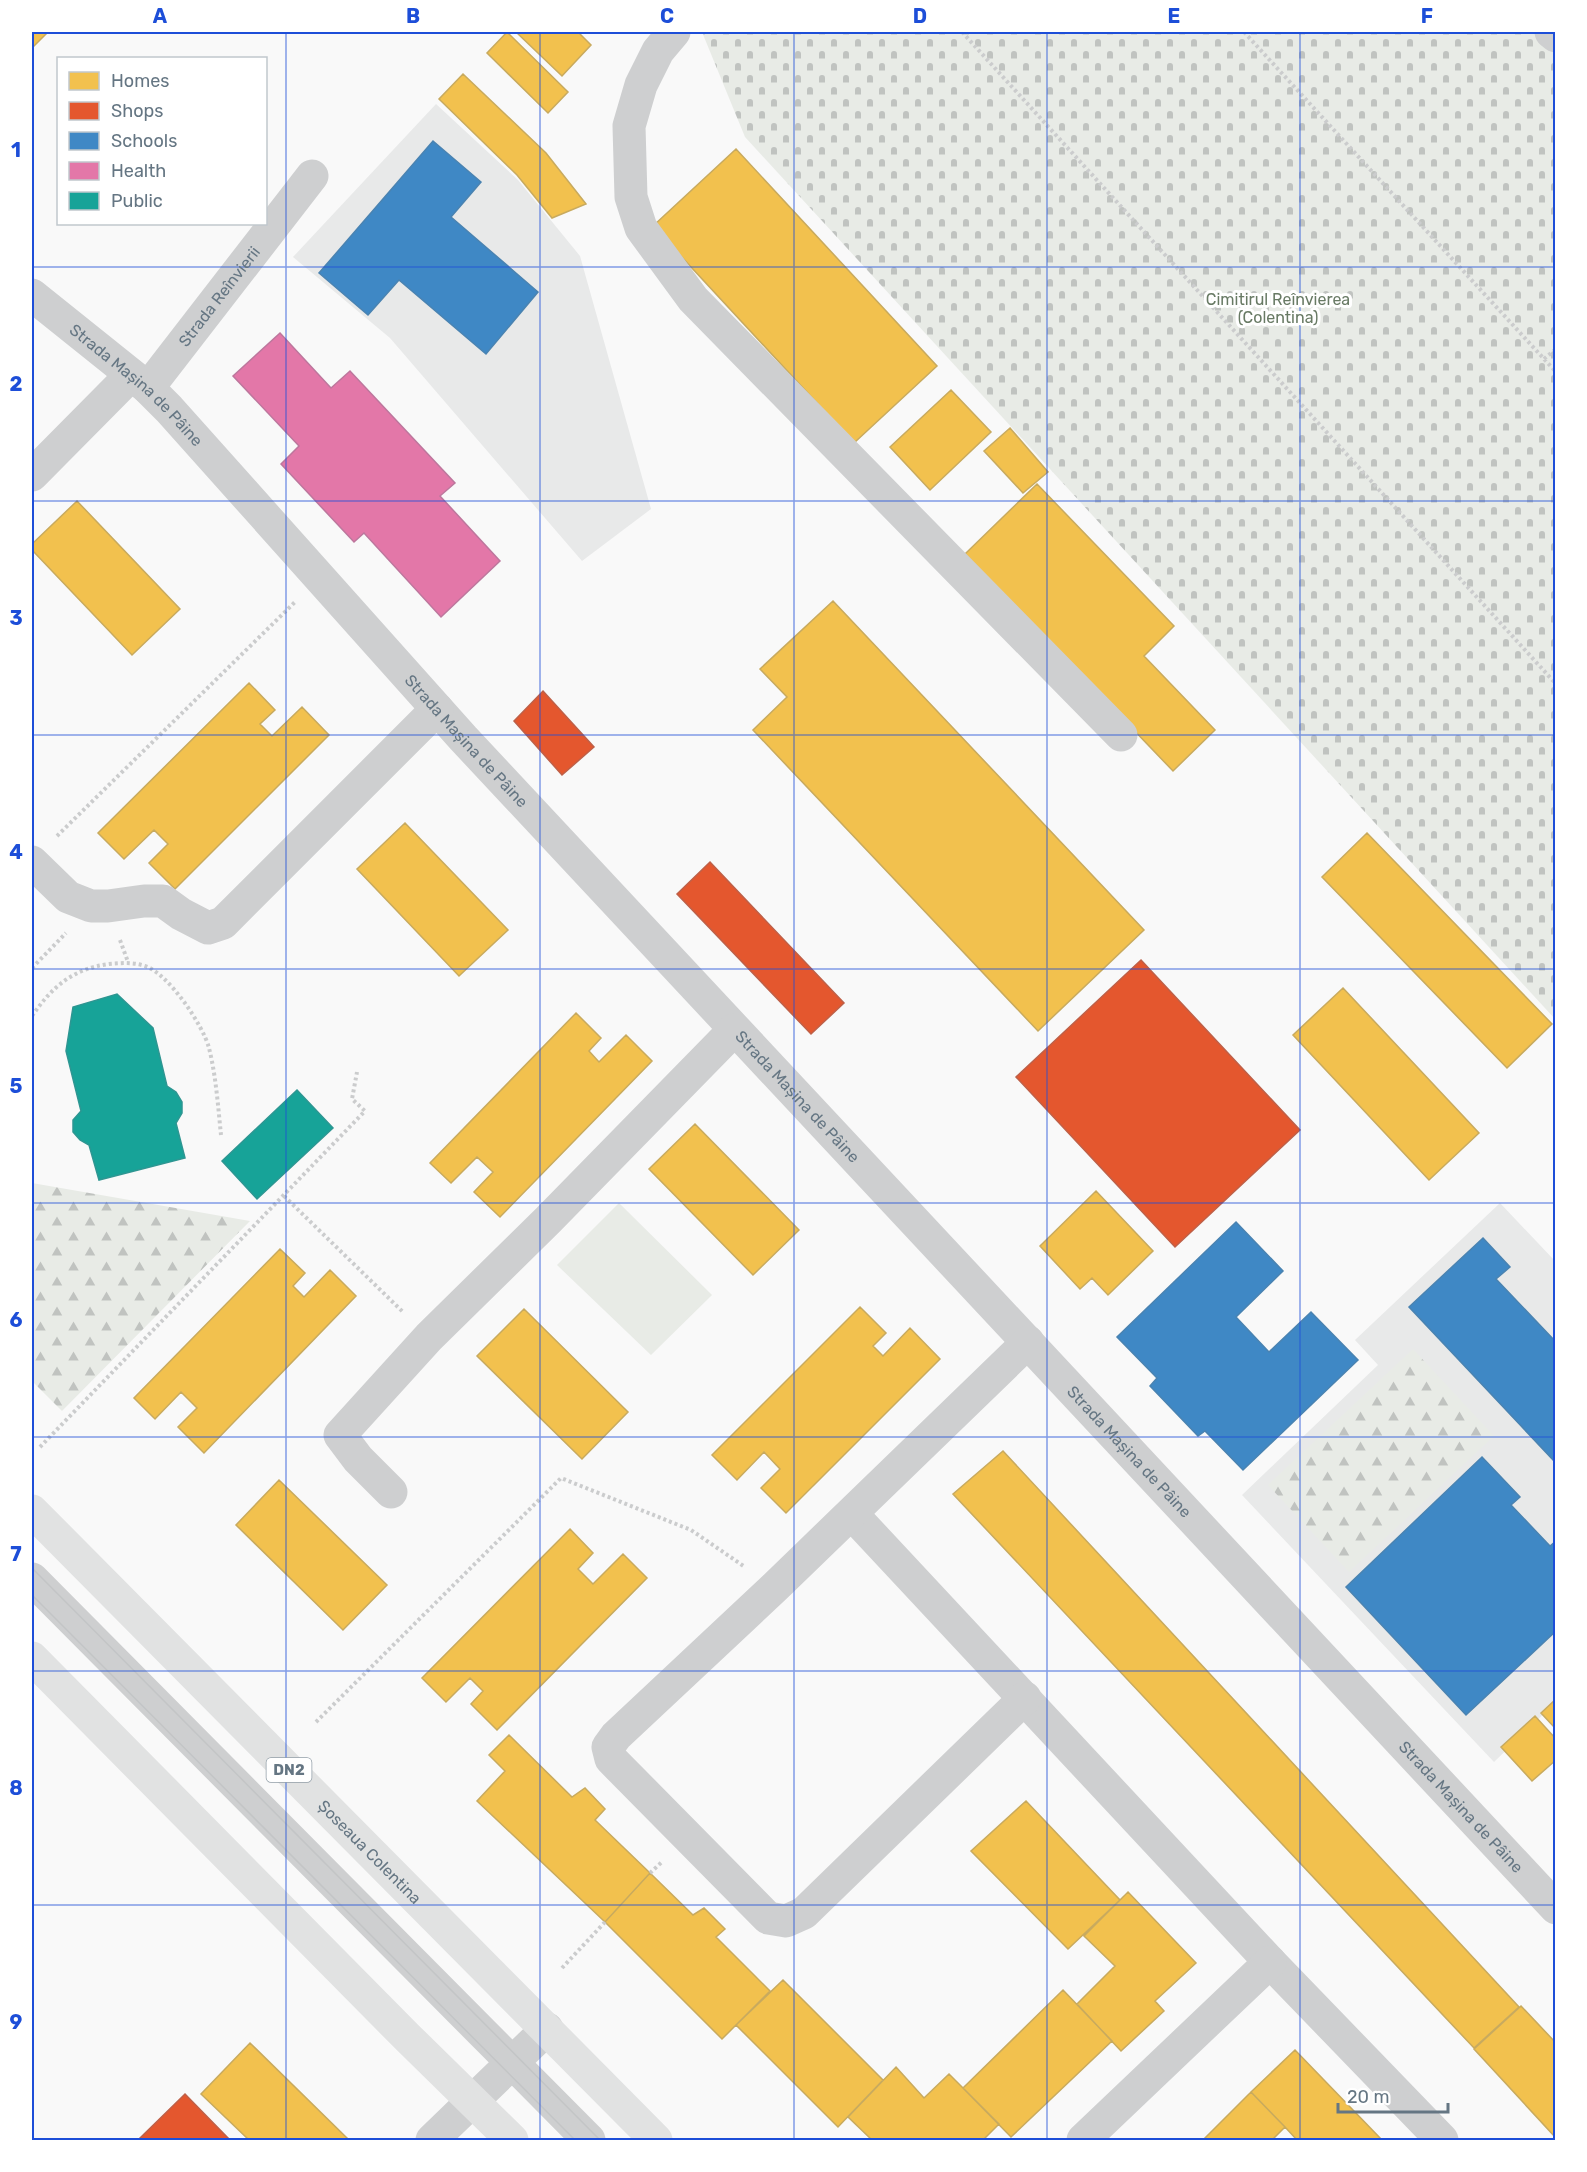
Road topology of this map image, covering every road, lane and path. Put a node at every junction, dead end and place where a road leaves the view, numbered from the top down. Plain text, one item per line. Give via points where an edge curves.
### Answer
1 (674, 32) edge
2 (962, 32) edge
3 (1244, 32) edge
4 (1551, 32) edge
5 (1556, 36) edge
6 (312, 176) dead end
7 (32, 295) edge
8 (1556, 349) edge
9 (1544, 359) junction
10 (1556, 372) edge
11 (139, 382) junction
12 (32, 476) edge
13 (320, 578) junction
14 (1556, 684) edge
15 (437, 709) junction
16 (1121, 735) dead end
17 (57, 836) dead end
18 (32, 861) edge
19 (91, 906) junction
20 (32, 968) edge
21 (32, 1016) edge
22 (734, 1030) junction
23 (357, 1072) dead end
24 (221, 1135) dead end
25 (284, 1196) junction
26 (429, 1337) junction
27 (1028, 1342) junction
28 (40, 1447) dead end
29 (391, 1491) dead end
30 (32, 1511) edge
31 (852, 1514) junction
32 (32, 1580) edge
33 (775, 1587) junction
34 (32, 1658) edge
35 (1025, 1698) junction
36 (316, 1722) dead end
37 (1553, 1900) edge
38 (605, 1922) dead end
39 (1270, 1962) junction
40 (562, 1968) dead end
41 (547, 2029) junction
42 (511, 2063) junction
43 (472, 2102) junction
44 (432, 2140) edge
45 (512, 2140) edge
46 (589, 2140) edge
47 (657, 2140) edge
48 (1083, 2140) edge
49 (1442, 2140) edge

1 - 16 street via 658,51 641,85 628,126 631,197 640,228 693,299
2 - 14 path
3 - 9 path
4 - 5 street
6 - 11 street, Strada Reînvierii
7 - 11 street, Strada Mașina de Pâine
8 - 9 path
9 - 10 path
11 - 12 street, Strada Reînvierii
11 - 13 street, Strada Mașina de Pâine via 169,409
13 - 15 street, Strada Mașina de Pâine
13 - 17 path
15 - 19 street via 224,923 208,928 163,901
15 - 22 street, Strada Mașina de Pâine
18 - 19 street via 68,897
19 - 20 path
21 - 24 path via 47,994 72,975 128,962 148,966 194,1015 208,1047
22 - 26 street
22 - 27 street, Strada Mașina de Pâine
23 - 25 path via 352,1099 365,1111
25 - 26 path
25 - 28 path
26 - 29 street via 340,1435
27 - 31 street
27 - 37 street, Strada Mașina de Pâine
30 - 41 main road, Șoseaua Colentina / DN2
31 - 33 street
31 - 35 street
32 - 42 street
33 - 35 street via 608,1747 611,1759 768,1918 786,1921 804,1913
33 - 36 path via 691,1530 561,1478
34 - 43 main road
35 - 39 street
38 - 40 path
39 - 48 street
39 - 49 street
41 - 42 street
41 - 47 main road, Șoseaua Colentina / DN2
42 - 43 street
42 - 46 street
43 - 44 street
43 - 45 main road

